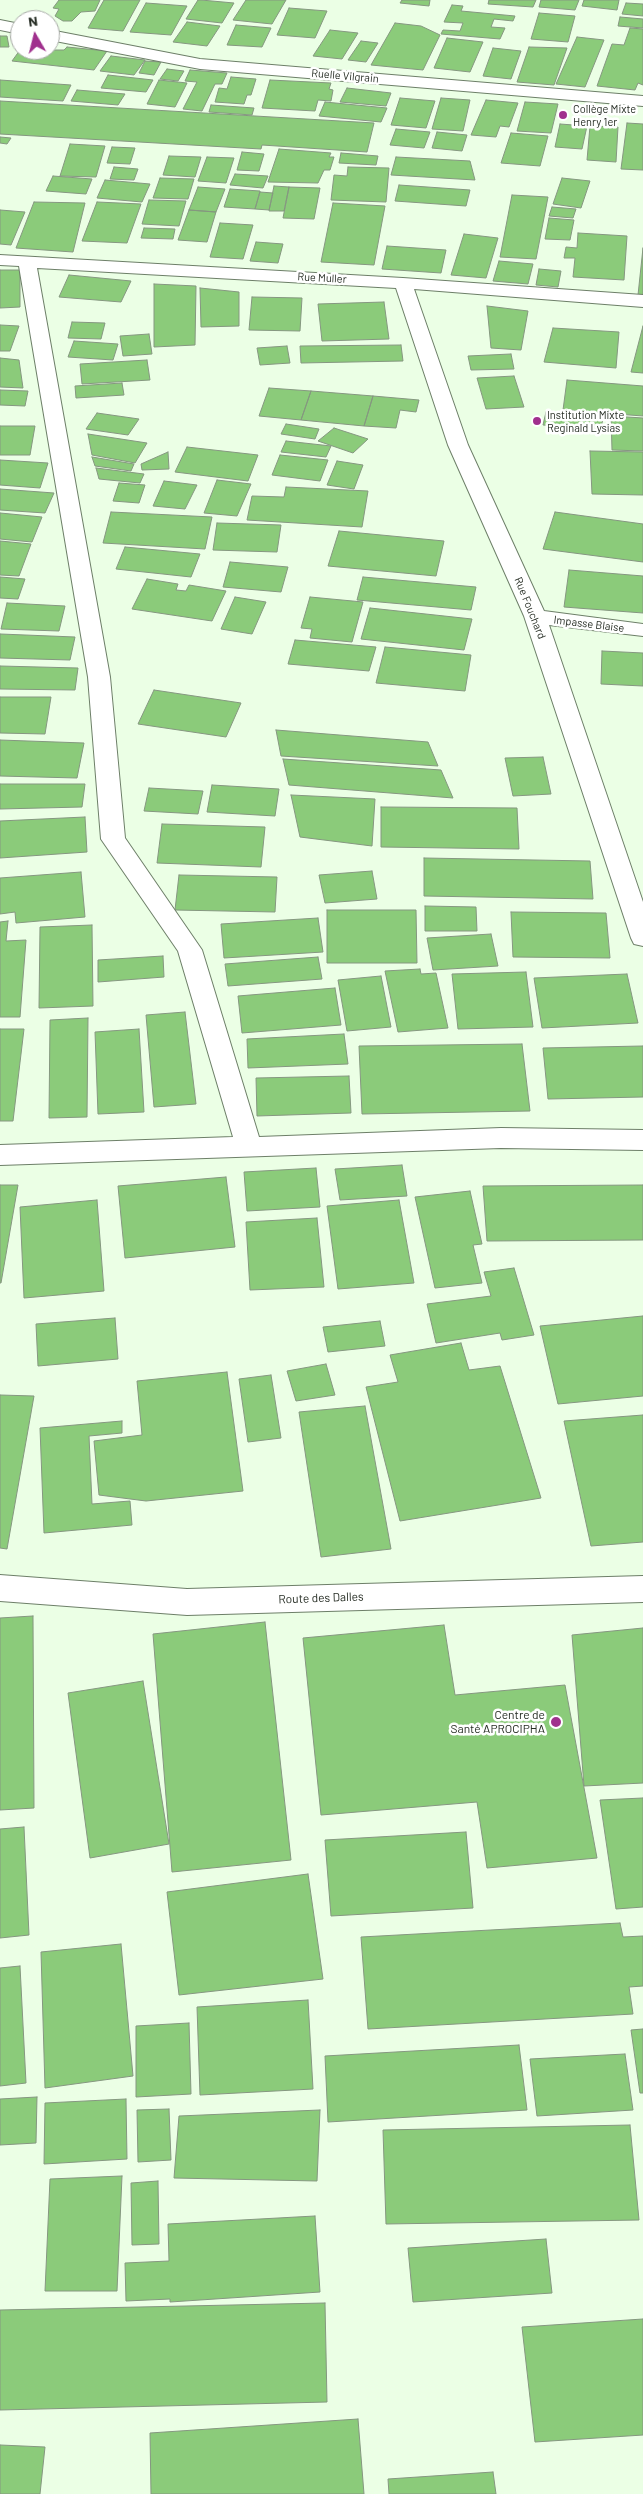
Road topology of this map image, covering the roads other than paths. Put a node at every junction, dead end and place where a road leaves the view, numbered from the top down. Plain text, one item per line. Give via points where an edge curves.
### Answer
1 (60, 37) edge
2 (643, 101) edge
3 (0, 260) edge
4 (27, 262) junction
5 (403, 283) junction
6 (643, 301) edge
7 (535, 616) junction
8 (643, 630) edge
9 (643, 938) edge
10 (643, 1140) edge
11 (248, 1146) junction
12 (0, 1155) edge
13 (0, 1588) edge
14 (643, 1589) edge

1 - 2 street, Ruelle Vilgrain via 200,64
3 - 4 street, Rue Muller
4 - 5 street, Rue Muller
4 - 11 street via 99,678 113,839 190,950
5 - 6 street, Rue Muller
5 - 7 street, Rue Fouchard via 458,445
7 - 8 street, Impasse Blaise
7 - 9 street, Rue Fouchard
10 - 11 street via 501,1138
11 - 12 street
13 - 14 street, Route des Dalles via 187,1602

